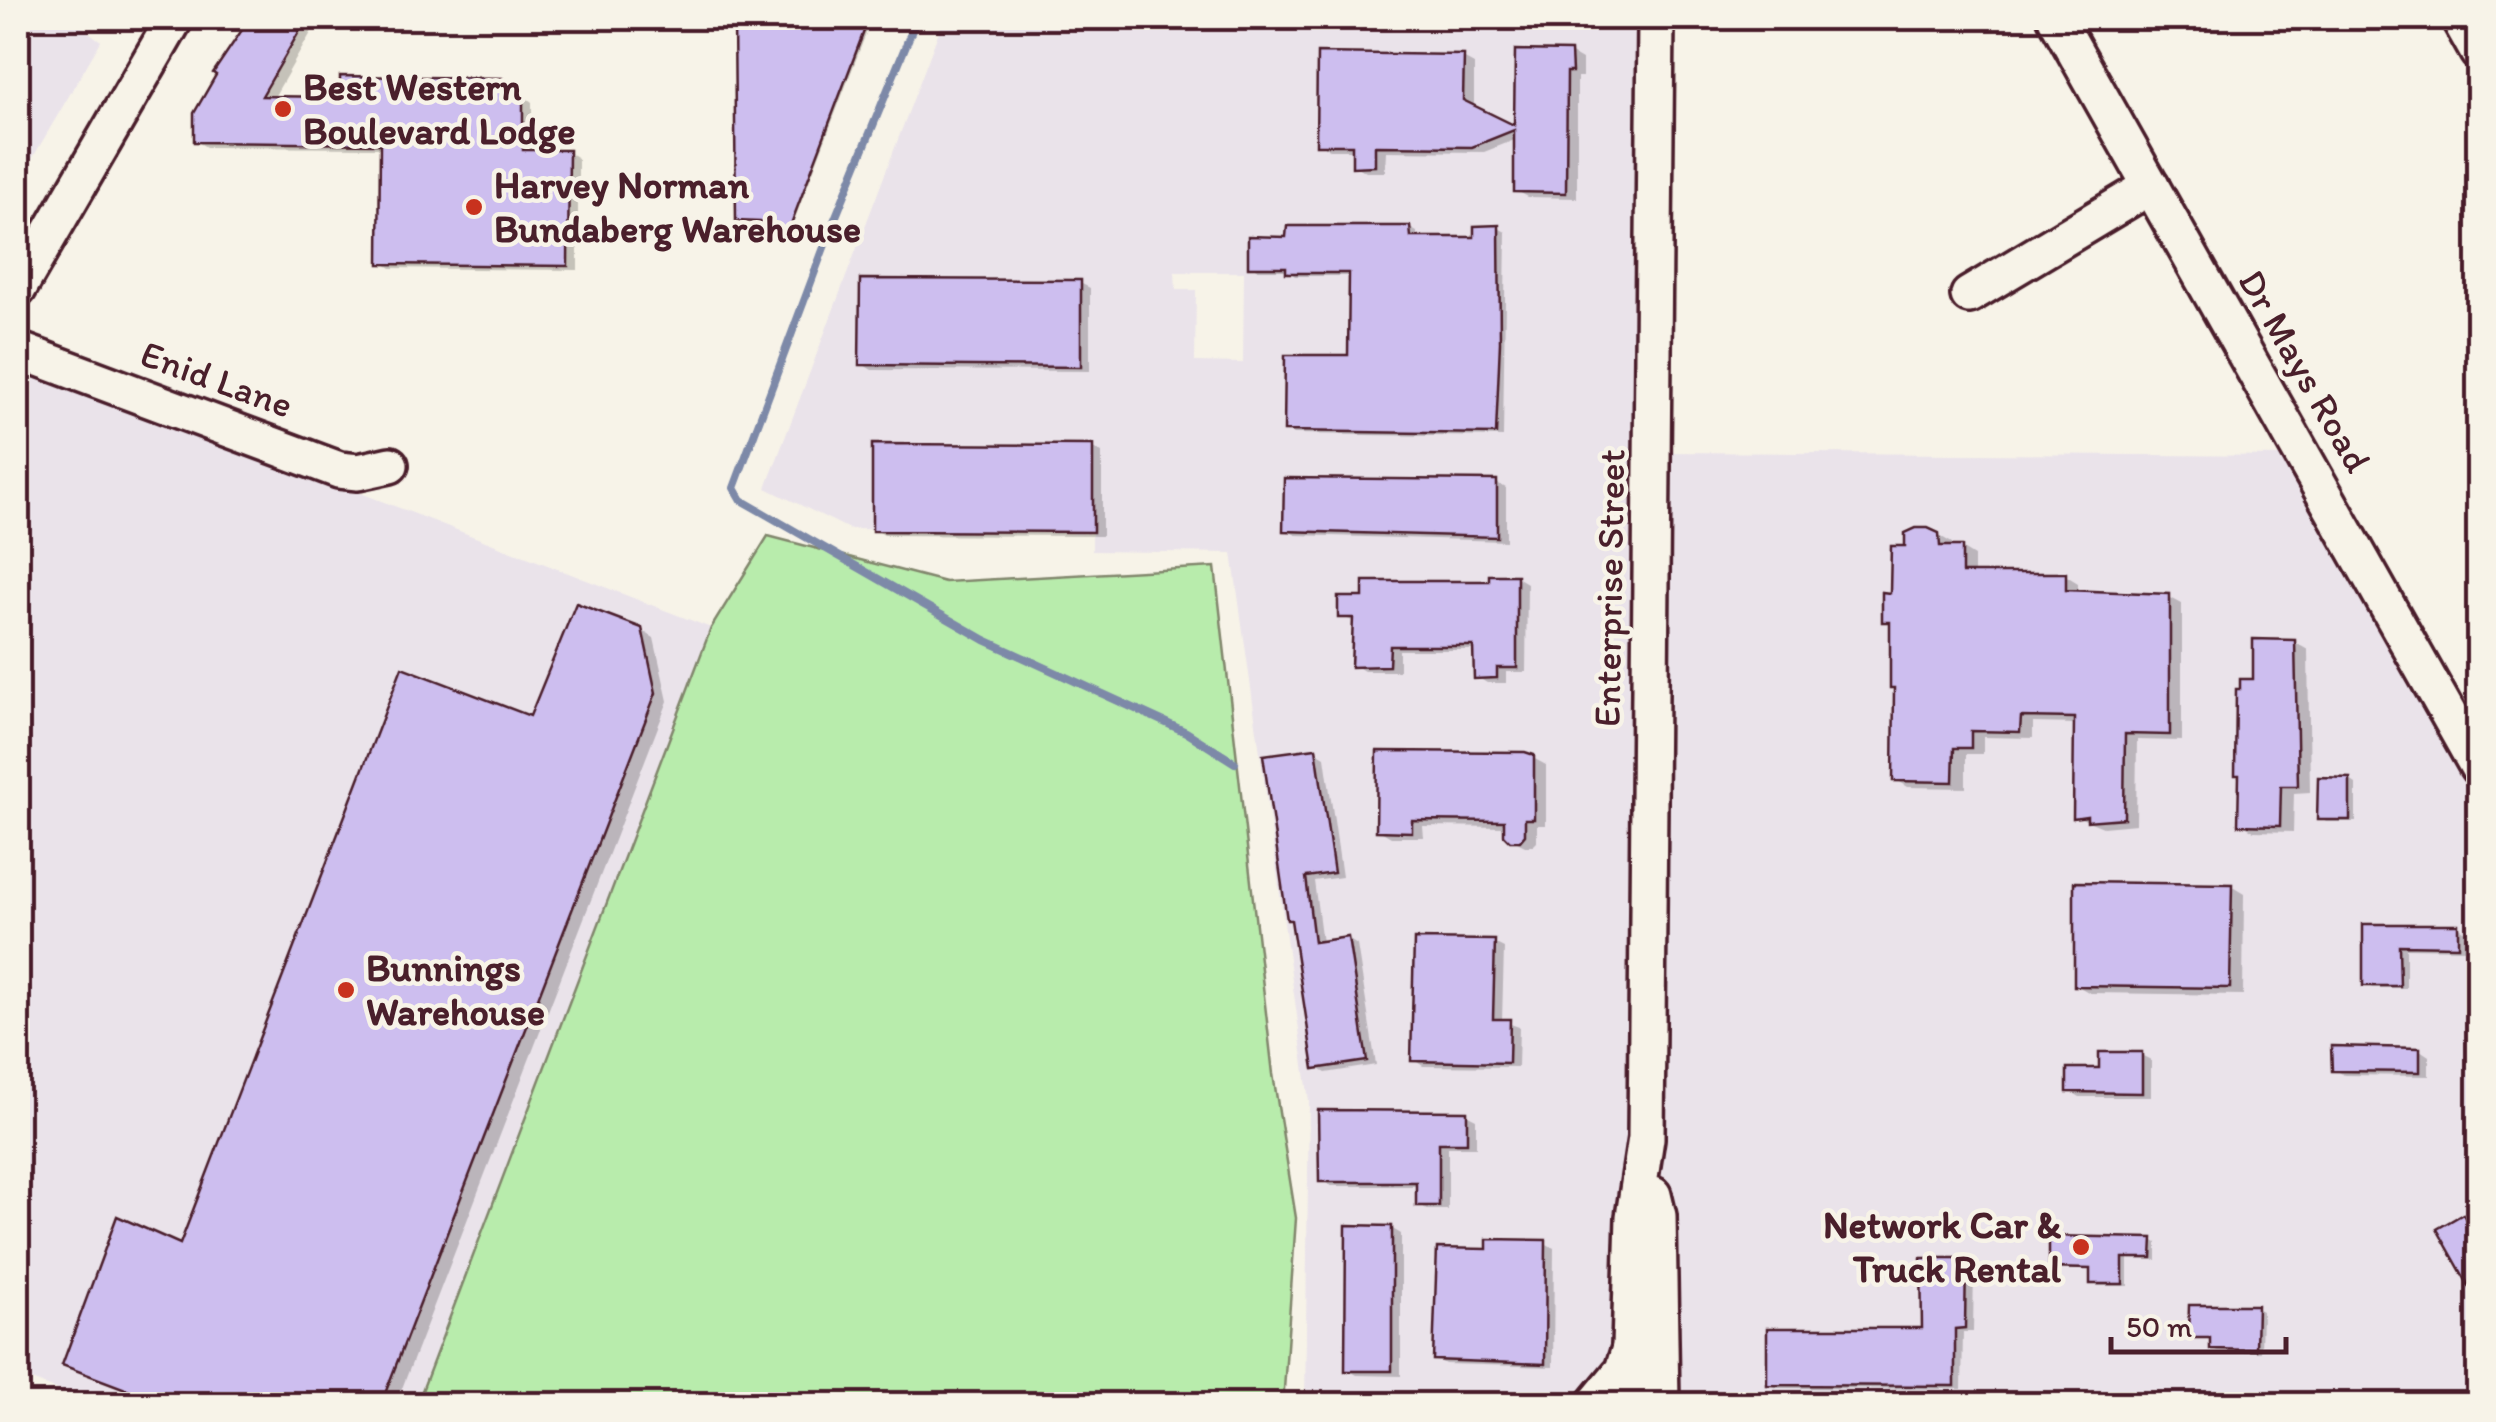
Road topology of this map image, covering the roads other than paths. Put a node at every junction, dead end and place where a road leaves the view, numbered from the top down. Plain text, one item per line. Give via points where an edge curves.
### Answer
1 (174, 18) edge
2 (1656, 18) edge
3 (2056, 18) edge
4 (2459, 18) edge
5 (2478, 52) edge
6 (2151, 186) junction
7 (18, 289) edge
8 (1970, 296) dead end
9 (18, 350) edge
10 (390, 465) dead end
11 (2478, 767) edge
12 (1644, 1355) junction
13 (1596, 1404) edge
14 (1633, 1404) edge
15 (1661, 1404) edge
16 (1681, 1404) edge

1 - 7 street
2 - 12 street, Enterprise Street via 1645,1160 1634,1217
3 - 6 street, Dr Mays Road
4 - 5 street
6 - 8 street
6 - 11 street, Dr Mays Road
9 - 10 street, Enid Lane via 338,470
12 - 13 street
12 - 14 street, Enterprise Street
12 - 15 street, Enterprise Street
12 - 16 street

